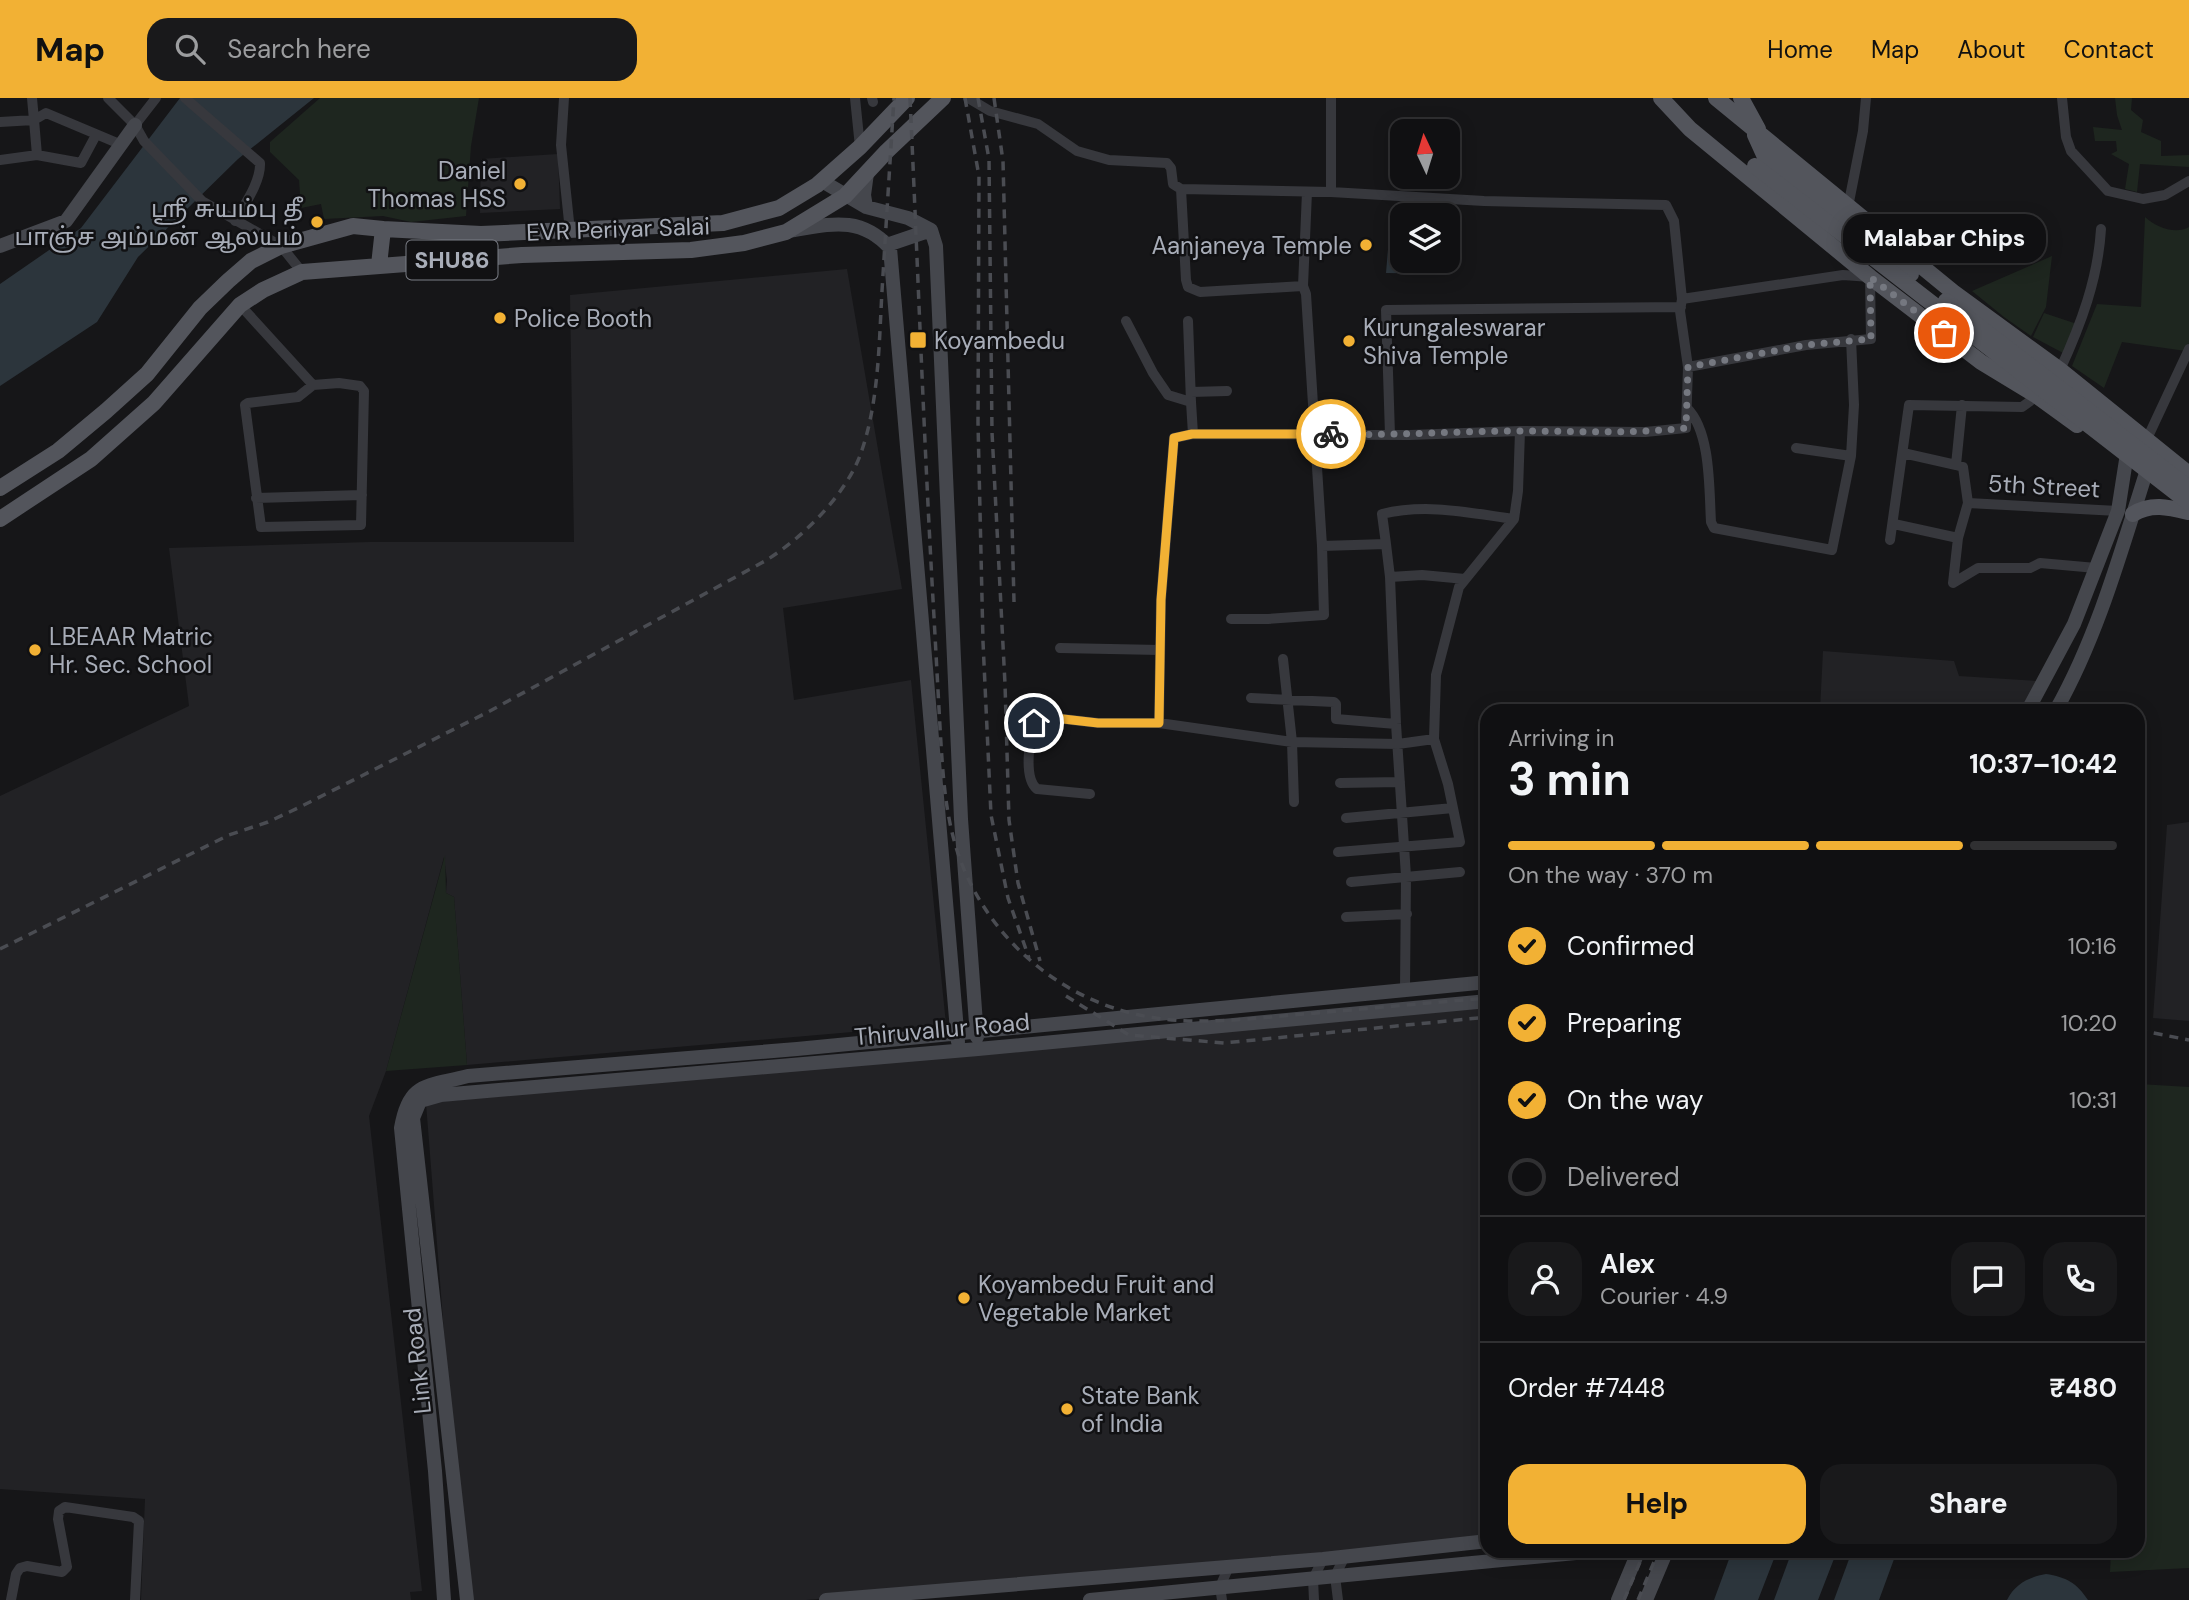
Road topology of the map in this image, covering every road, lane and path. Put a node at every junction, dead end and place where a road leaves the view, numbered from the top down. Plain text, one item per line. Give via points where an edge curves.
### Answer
1 (32, 98) edge
2 (108, 98) edge
3 (156, 98) edge
4 (185, 98) edge
5 (564, 98) edge
6 (855, 98) edge
7 (907, 98) edge
8 (943, 98) edge
9 (968, 98) edge
10 (1331, 98) edge
11 (1661, 98) edge
12 (1716, 98) edge
13 (1741, 98) edge
14 (1866, 98) edge
15 (2062, 98) edge
16 (34, 120) junction
17 (0, 122) edge
18 (135, 125) junction
19 (96, 135) junction
20 (1759, 135) junction
21 (122, 145) junction
22 (860, 147) junction
23 (37, 155) junction
24 (1727, 159) junction
25 (0, 160) edge
26 (1763, 164) junction
27 (867, 173) junction
28 (822, 181) junction
29 (2189, 181) edge
30 (1181, 188) junction
31 (1307, 192) junction
32 (1331, 192) junction
33 (845, 196) junction
34 (866, 207) junction
35 (1848, 207) junction
36 (235, 221) junction
37 (383, 229) junction
38 (2101, 229) dead end
39 (931, 230) junction
40 (570, 231) junction
41 (786, 232) junction
42 (887, 245) junction
43 (0, 246) edge
44 (281, 246) junction
45 (379, 265) junction
46 (302, 271) junction
47 (1870, 277) junction
48 (1303, 286) junction
49 (1681, 303) junction
50 (240, 305) junction
51 (1126, 321) dead end
52 (1188, 321) dead end
53 (2009, 332) junction
54 (1851, 340) junction
55 (2189, 349) edge
56 (1981, 362) junction
57 (1688, 367) junction
58 (2060, 370) junction
59 (313, 385) junction
60 (1227, 391) dead end
61 (2036, 396) junction
62 (1191, 397) junction
63 (1962, 405) junction
64 (1687, 408) junction
65 (1520, 431) junction
66 (1192, 434) junction
67 (1316, 434) junction
68 (1390, 435) junction
69 (2146, 442) junction
70 (1796, 448) dead end
71 (1903, 453) junction
72 (1851, 456) junction
73 (2126, 460) junction
74 (1956, 465) junction
75 (2189, 474) edge
76 (2145, 476) junction
77 (0, 488) edge
78 (2189, 488) edge
79 (362, 495) junction
80 (256, 498) junction
81 (1968, 503) junction
82 (2189, 509) edge
83 (2126, 513) junction
84 (0, 519) edge
85 (1514, 519) junction
86 (1894, 524) junction
87 (1958, 538) junction
88 (1890, 540) dead end
89 (1386, 544) junction
90 (1322, 546) junction
91 (2096, 568) junction
92 (1390, 577) junction
93 (1465, 579) junction
94 (1231, 619) dead end
95 (1060, 648) dead end
96 (1160, 650) junction
97 (1283, 659) dead end
98 (1251, 698) dead end
99 (1286, 701) junction
100 (2031, 704) edge
101 (2059, 704) edge
102 (1159, 723) junction
103 (1396, 724) junction
104 (1434, 738) junction
105 (1292, 742) junction
106 (1398, 744) junction
107 (1400, 782) junction
108 (1340, 783) dead end
109 (1090, 794) dead end
110 (1294, 802) dead end
111 (1453, 808) junction
112 (1402, 814) junction
113 (1346, 818) dead end
114 (1404, 847) junction
115 (1338, 852) dead end
116 (1460, 872) dead end
117 (1406, 876) junction
118 (1351, 882) dead end
119 (1407, 914) junction
120 (1346, 917) dead end
121 (1480, 983) edge
122 (1405, 988) junction
123 (1480, 1002) edge
124 (976, 1030) junction
125 (957, 1032) junction
126 (978, 1049) junction
127 (959, 1051) junction
128 (413, 1118) joint
129 (1480, 1542) edge
130 (1345, 1556) junction
131 (1524, 1558) edge
132 (1636, 1558) edge
133 (1664, 1558) edge
134 (1323, 1559) junction
135 (1229, 1566) junction
136 (1335, 1576) junction
137 (1313, 1579) junction
138 (1221, 1593) edge
139 (11, 1600) edge
140 (135, 1600) edge
141 (444, 1600) edge
142 (467, 1600) edge
143 (826, 1600) edge
144 (1090, 1600) edge
145 (1314, 1600) edge
146 (1338, 1600) edge
147 (1618, 1600) edge
148 (1646, 1600) edge

1 - 16 street
2 - 18 street
3 - 18 street
4 - 36 street via 261,166
5 - 40 street via 561,145
6 - 22 street
7 - 22 main road, EVR Periyar Salai / SHU86
8 - 27 main road, EVR Periyar Salai / SHU86
9 - 30 street via 990,111 1038,124 1077,150 1109,160 1167,163 1173,184
10 - 32 street
11 - 24 main road via 1689,129
12 - 20 main road
13 - 20 main road
14 - 35 street
15 - 29 street via 2071,151 2108,191 2143,199 2165,195
16 - 17 street
16 - 19 street via 46,113
16 - 23 street
18 - 21 street
18 - 36 street via 144,141 202,201
19 - 21 street
19 - 23 street via 80,163
20 - 26 main road
20 - 35 main road
21 - 43 street via 66,221
22 - 28 main road, EVR Periyar Salai / SHU86
23 - 25 street
24 - 26 main road
24 - 47 main road
26 - 78 main road, bridge
26 - 82 main road, bridge
27 - 33 main road, EVR Periyar Salai / SHU86
27 - 34 street
28 - 33 street
28 - 40 main road, EVR Periyar Salai / SHU86 via 779,208 723,223
30 - 31 street
30 - 48 street via 1188,287 1200,292
31 - 32 street
31 - 48 street
32 - 49 street via 1667,205 1674,221
33 - 34 street
33 - 41 main road, EVR Periyar Salai / SHU86
34 - 39 street via 908,218
35 - 53 main road
36 - 44 street
37 - 40 main road, EVR Periyar Salai / SHU86 via 481,234
37 - 44 main road, EVR Periyar Salai / SHU86 via 353,226
37 - 45 main road
38 - 58 street via 2095,278
39 - 42 street
39 - 124 street via 936,246 961,819
41 - 42 street via 840,224 867,228
41 - 45 main road, EVR Periyar Salai / SHU86 via 717,248
42 - 125 street
44 - 46 street
44 - 77 main road, EVR Periyar Salai / SHU86 via 251,261 200,307 147,373 106,411 58,451
45 - 46 main road, EVR Periyar Salai / SHU86
46 - 50 main road, EVR Periyar Salai / SHU86
47 - 49 street via 1843,275
47 - 54 street via 1871,339
47 - 56 main road
48 - 67 street
49 - 57 street
49 - 68 street via 1386,310
50 - 59 street
50 - 84 main road, EVR Periyar Salai / SHU86 via 154,403 91,459
51 - 62 street via 1168,395
52 - 62 street
53 - 56 main road
53 - 58 main road
54 - 57 street
54 - 72 street
55 - 69 street
56 - 61 main road
57 - 64 street
58 - 69 main road
59 - 79 street via 338,383 364,389
59 - 80 street via 298,397 245,405
60 - 62 street
61 - 63 street via 2022,407
61 - 73 main road
62 - 66 street
63 - 71 street via 1909,405
63 - 74 street
64 - 65 street via 1686,428
64 - 72 street via 1699,426 1714,528 1832,550
65 - 68 street
65 - 85 street
66 - 67 street
66 - 96 street via 1174,438
67 - 68 street
67 - 90 street
69 - 75 main road
70 - 72 street
71 - 74 street
71 - 86 street
73 - 76 main road
73 - 83 street
74 - 81 street via 1963,467
76 - 82 main road
76 - 83 street
79 - 80 street
79 - 80 street via 359,526 262,527
81 - 83 street, 5th Street
81 - 87 street
82 - 83 main road via 2163,506
83 - 91 street
83 - 101 street via 2125,547
85 - 89 street via 1436,508 1396,511 1382,514
85 - 93 street
86 - 87 street
86 - 88 street
87 - 91 street via 1953,583 1978,568 2030,568 2040,563
89 - 90 street
89 - 92 street
90 - 94 street via 1324,615
91 - 100 street via 2074,624
92 - 93 street
92 - 103 street
93 - 104 street via 1436,675
95 - 96 street
96 - 102 street
97 - 99 street
98 - 99 street
99 - 103 street via 1334,702 1336,719
99 - 105 street
102 - 105 street
102 - 109 street via 1037,720 1029,751 1031,785
103 - 106 street
104 - 106 street
104 - 111 street
105 - 106 street
105 - 110 street
106 - 107 street
107 - 108 street
107 - 112 street
111 - 112 street
111 - 114 street via 1460,842
112 - 113 street
112 - 114 street
114 - 115 street
114 - 117 street
116 - 117 street
117 - 118 street
117 - 119 street
119 - 120 street
119 - 122 street
121 - 122 street
122 - 124 street
123 - 126 street, Thiruvallur Road
124 - 125 street
124 - 126 street
125 - 127 street
125 - 141 street via 468,1076 416,1090 408,1099 401,1128
126 - 127 street, Thiruvallur Road
127 - 128 street, Thiruvallur Road via 441,1095 420,1101
128 - 142 street, Link Road
129 - 130 street
130 - 134 street
130 - 136 street
131 - 136 street
132 - 147 street
133 - 148 street
134 - 135 street
134 - 137 street
135 - 138 street
135 - 143 street
136 - 137 street
136 - 146 street
137 - 138 street
137 - 145 street
138 - 144 street
139 - 140 street via 20,1568 62,1572 67,1567 58,1518 65,1507 139,1521

